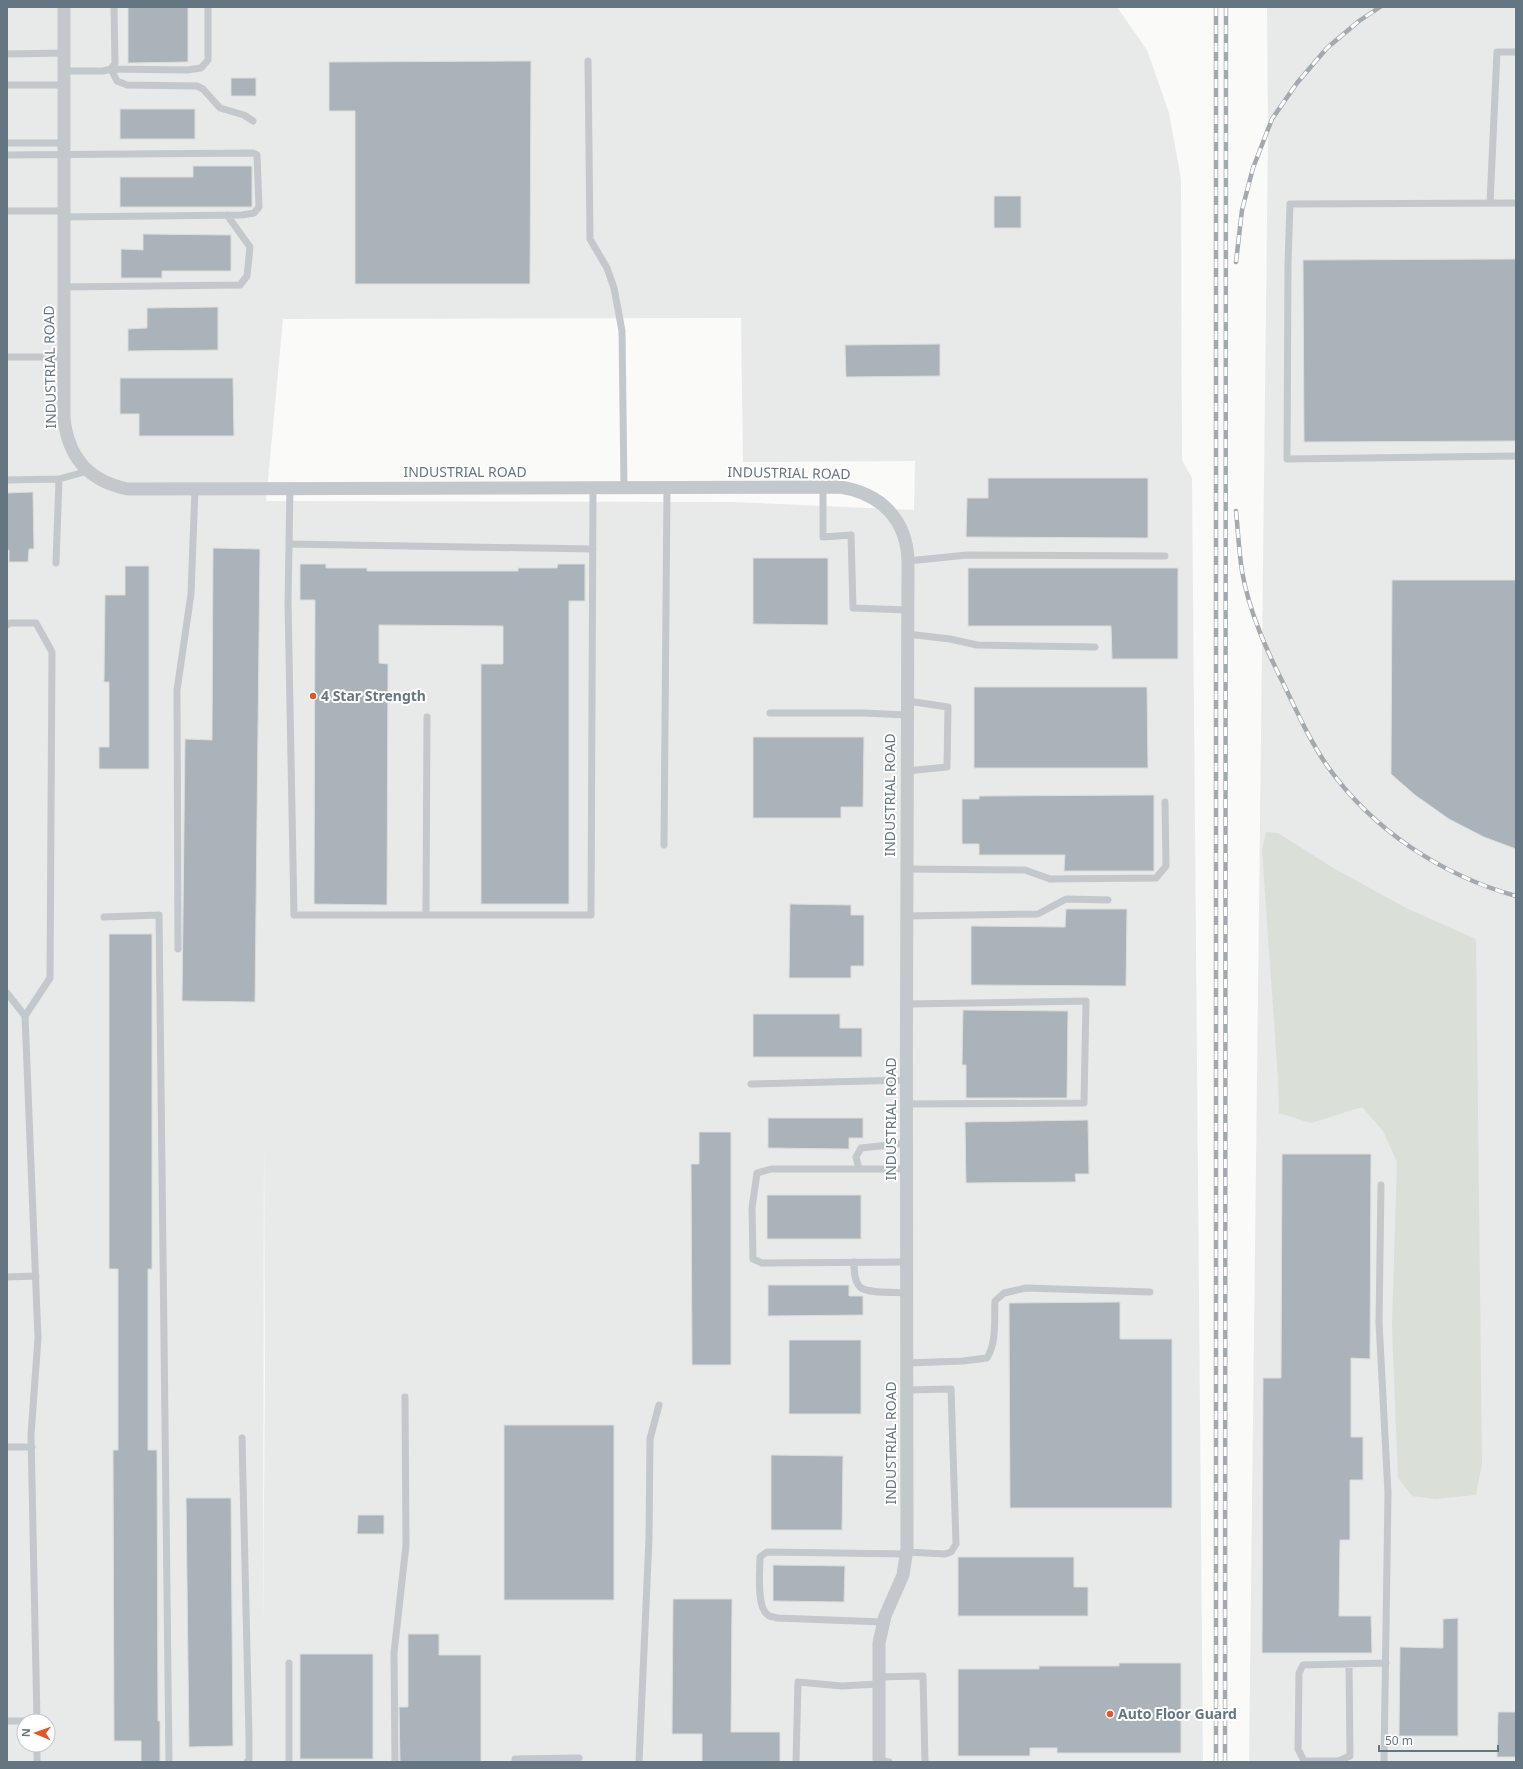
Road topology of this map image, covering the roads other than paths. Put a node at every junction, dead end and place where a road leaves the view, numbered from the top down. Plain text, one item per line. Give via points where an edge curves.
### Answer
1 (64, 7) edge
2 (114, 7) edge
3 (208, 7) edge
4 (1516, 52) edge
5 (64, 53) junction
6 (7, 54) edge
7 (588, 61) dead end
8 (111, 69) junction
9 (64, 71) junction
10 (7, 85) edge
11 (64, 85) junction
12 (253, 121) dead end
13 (7, 143) edge
14 (64, 149) junction
15 (7, 155) edge
16 (1490, 203) junction
17 (1516, 203) edge
18 (7, 211) edge
19 (64, 214) junction
20 (227, 215) junction
21 (64, 287) junction
22 (7, 357) edge
23 (64, 357) junction
24 (1516, 456) edge
25 (88, 471) junction
26 (7, 480) edge
27 (59, 480) junction
28 (823, 487) junction
29 (195, 488) junction
30 (290, 488) junction
31 (593, 488) junction
32 (624, 488) junction
33 (667, 488) junction
34 (289, 544) junction
35 (593, 549) junction
36 (1165, 556) dead end
37 (908, 561) junction
38 (56, 563) dead end
39 (908, 610) junction
40 (7, 625) edge
41 (907, 634) junction
42 (1095, 647) dead end
43 (907, 701) junction
44 (770, 713) dead end
45 (907, 715) junction
46 (427, 717) dead end
47 (906, 771) junction
48 (1165, 802) dead end
49 (664, 846) dead end
50 (905, 869) junction
51 (1108, 900) dead end
52 (426, 915) junction
53 (906, 916) junction
54 (104, 917) dead end
55 (178, 949) dead end
56 (7, 993) edge
57 (908, 1004) junction
58 (24, 1016) junction
59 (907, 1080) junction
60 (751, 1084) dead end
61 (908, 1104) junction
62 (908, 1143) junction
63 (860, 1169) junction
64 (907, 1169) junction
65 (1381, 1185) dead end
66 (854, 1262) junction
67 (907, 1262) junction
68 (36, 1276) junction
69 (7, 1277) edge
70 (1150, 1292) dead end
71 (907, 1293) junction
72 (907, 1363) junction
73 (907, 1390) junction
74 (405, 1397) dead end
75 (659, 1405) dead end
76 (242, 1438) dead end
77 (7, 1447) edge
78 (32, 1447) junction
79 (907, 1553) junction
80 (883, 1622) junction
81 (1386, 1662) junction
82 (289, 1663) dead end
83 (1349, 1664) junction
84 (878, 1680) junction
85 (37, 1713) edge
86 (579, 1758) dead end
87 (882, 1761) edge
88 (169, 1762) edge
89 (247, 1762) edge
90 (289, 1762) edge
91 (395, 1762) edge
92 (515, 1762) edge
93 (639, 1762) edge
94 (796, 1762) edge
95 (925, 1762) edge
96 (1384, 1762) edge

1 - 5 street, INDUSTRIAL ROAD
2 - 8 lane via 115,63
3 - 8 lane via 208,60 205,66 187,70
4 - 16 lane via 1497,52
5 - 6 lane
5 - 9 street, INDUSTRIAL ROAD
7 - 32 lane via 590,239 609,274 622,330
8 - 9 lane
8 - 12 lane via 117,82 127,84 197,86 220,108 244,114
9 - 11 street, INDUSTRIAL ROAD
10 - 11 lane
11 - 14 street, INDUSTRIAL ROAD
13 - 14 lane
14 - 15 lane
14 - 19 street, INDUSTRIAL ROAD
14 - 20 lane via 253,153 257,155 259,206 254,213
16 - 17 lane
16 - 24 lane via 1290,204 1287,459
18 - 19 lane
19 - 20 lane
19 - 21 street, INDUSTRIAL ROAD
20 - 21 lane via 250,247 247,276 240,285
21 - 23 street, INDUSTRIAL ROAD
22 - 23 lane
23 - 25 street, INDUSTRIAL ROAD via 66,430 74,454
25 - 27 lane
25 - 29 street, INDUSTRIAL ROAD via 107,483 128,489
26 - 27 lane
27 - 38 lane
28 - 33 street, INDUSTRIAL ROAD
28 - 37 street, INDUSTRIAL ROAD via 854,489 871,496 886,507 898,522 905,538
28 - 39 lane via 823,537 851,535 853,608
29 - 30 street, INDUSTRIAL ROAD
29 - 55 lane via 191,594 177,690
30 - 31 street, INDUSTRIAL ROAD
30 - 34 lane
31 - 32 street, INDUSTRIAL ROAD
31 - 35 lane
32 - 33 street, INDUSTRIAL ROAD
33 - 49 lane
34 - 35 lane
34 - 52 lane via 294,915
35 - 52 lane via 591,915
36 - 37 lane via 968,555
37 - 39 street, INDUSTRIAL ROAD
39 - 41 street, INDUSTRIAL ROAD
40 - 58 lane via 36,623 52,652 50,978
41 - 42 lane via 950,638 977,645
41 - 43 street, INDUSTRIAL ROAD
43 - 45 street, INDUSTRIAL ROAD
43 - 47 lane via 948,707 947,767
44 - 45 lane
45 - 47 street, INDUSTRIAL ROAD
46 - 52 lane
47 - 50 street, INDUSTRIAL ROAD
48 - 50 lane via 1166,866 1156,878 1050,879 1025,870
50 - 53 street, INDUSTRIAL ROAD
51 - 53 lane via 1066,899 1038,914
53 - 57 street, INDUSTRIAL ROAD
54 - 88 lane via 159,915
56 - 58 lane
57 - 59 street, INDUSTRIAL ROAD
57 - 61 lane via 1086,1001 1084,1103
58 - 68 lane
59 - 60 lane
59 - 61 street, INDUSTRIAL ROAD
61 - 62 street, INDUSTRIAL ROAD
62 - 63 lane via 861,1148 856,1157
62 - 64 street, INDUSTRIAL ROAD
63 - 64 lane
63 - 66 lane via 771,1169 757,1173 752,1208 753,1259 762,1263
64 - 67 street, INDUSTRIAL ROAD
65 - 81 lane via 1379,1322 1388,1493
66 - 67 lane
66 - 71 lane via 855,1276 859,1286 865,1290
67 - 71 street, INDUSTRIAL ROAD
68 - 69 lane
68 - 78 lane via 38,1338
70 - 72 lane via 1026,1288 1004,1293 995,1301 994,1342 987,1358
71 - 72 street, INDUSTRIAL ROAD
72 - 73 street, INDUSTRIAL ROAD
73 - 79 street, INDUSTRIAL ROAD
73 - 79 lane via 951,1389 956,1544 951,1552 945,1554
74 - 91 lane via 406,1545 394,1653
75 - 93 lane via 650,1439 649,1538
76 - 89 lane via 249,1737
77 - 78 lane
78 - 85 lane
79 - 80 street, INDUSTRIAL ROAD via 903,1575
79 - 80 lane via 767,1552 760,1557 760,1602 768,1615 777,1618
80 - 84 street, INDUSTRIAL ROAD via 879,1643
81 - 83 lane
81 - 96 lane
82 - 90 lane
83 - 83 lane via 1303,1665 1299,1673 1298,1749 1304,1761 1338,1761 1350,1756
84 - 87 street, INDUSTRIAL ROAD
84 - 94 lane via 842,1686 798,1682
84 - 95 lane via 922,1676
86 - 92 lane via 515,1759

